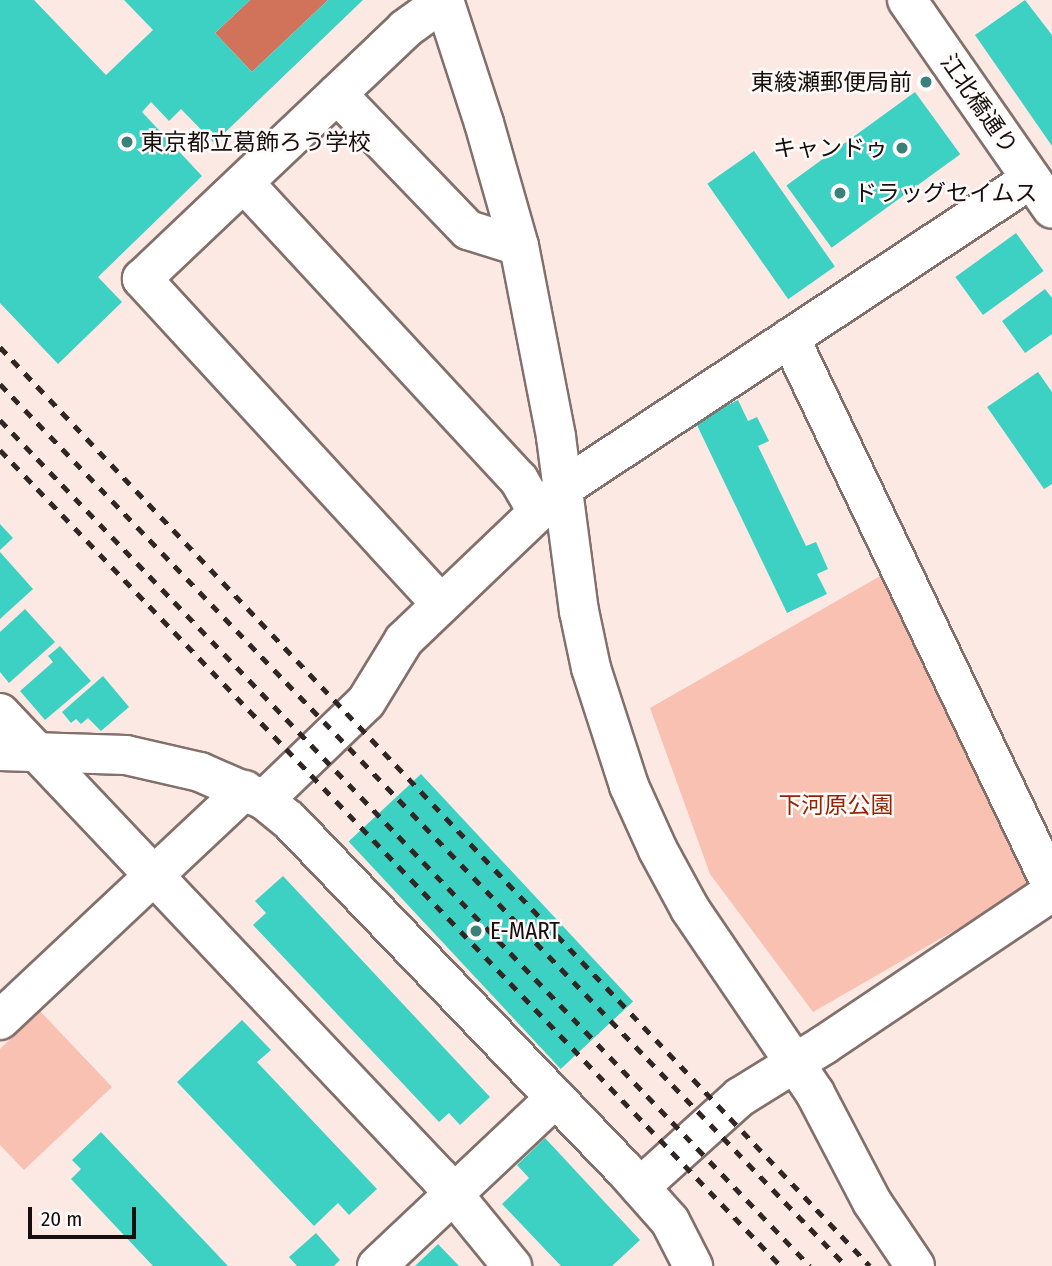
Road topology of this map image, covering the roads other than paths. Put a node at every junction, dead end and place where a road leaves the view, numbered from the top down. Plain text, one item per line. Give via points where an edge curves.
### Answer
1 (444, 0) edge
2 (906, 0) edge
3 (337, 94) junction
4 (244, 183) junction
5 (1042, 194) edge
6 (519, 246) junction
7 (790, 338) junction
8 (550, 500) junction
9 (441, 604) junction
10 (0, 713) edge
11 (18, 750) edge
12 (255, 795) junction
13 (152, 876) junction
14 (1052, 886) edge
15 (1052, 892) edge
16 (0, 1020) edge
17 (795, 1061) junction
18 (554, 1099) junction
19 (640, 1187) junction
20 (454, 1194) junction
21 (670, 1221) junction
22 (377, 1266) edge
23 (512, 1266) edge
24 (693, 1266) edge
25 (712, 1266) edge
26 (915, 1266) edge

1 - 3 street via 405,29
1 - 6 street
2 - 5 street, 江北橋通り
3 - 4 street
3 - 6 street via 468,230
4 - 8 street via 519,480
4 - 9 street via 142,279
5 - 7 street
6 - 8 street via 539,338
7 - 8 street
7 - 14 street
8 - 9 street
8 - 17 street via 591,668 629,786 690,909
9 - 12 street via 404,640 366,702
10 - 11 street
11 - 12 street via 126,755 200,772
11 - 13 street
12 - 13 street
12 - 18 street via 289,820
13 - 16 street
13 - 20 street
15 - 17 street
17 - 19 street via 740,1097
17 - 26 street via 872,1202
18 - 19 street
18 - 20 street
19 - 21 street
20 - 22 street
20 - 23 street
21 - 24 street
21 - 25 street

